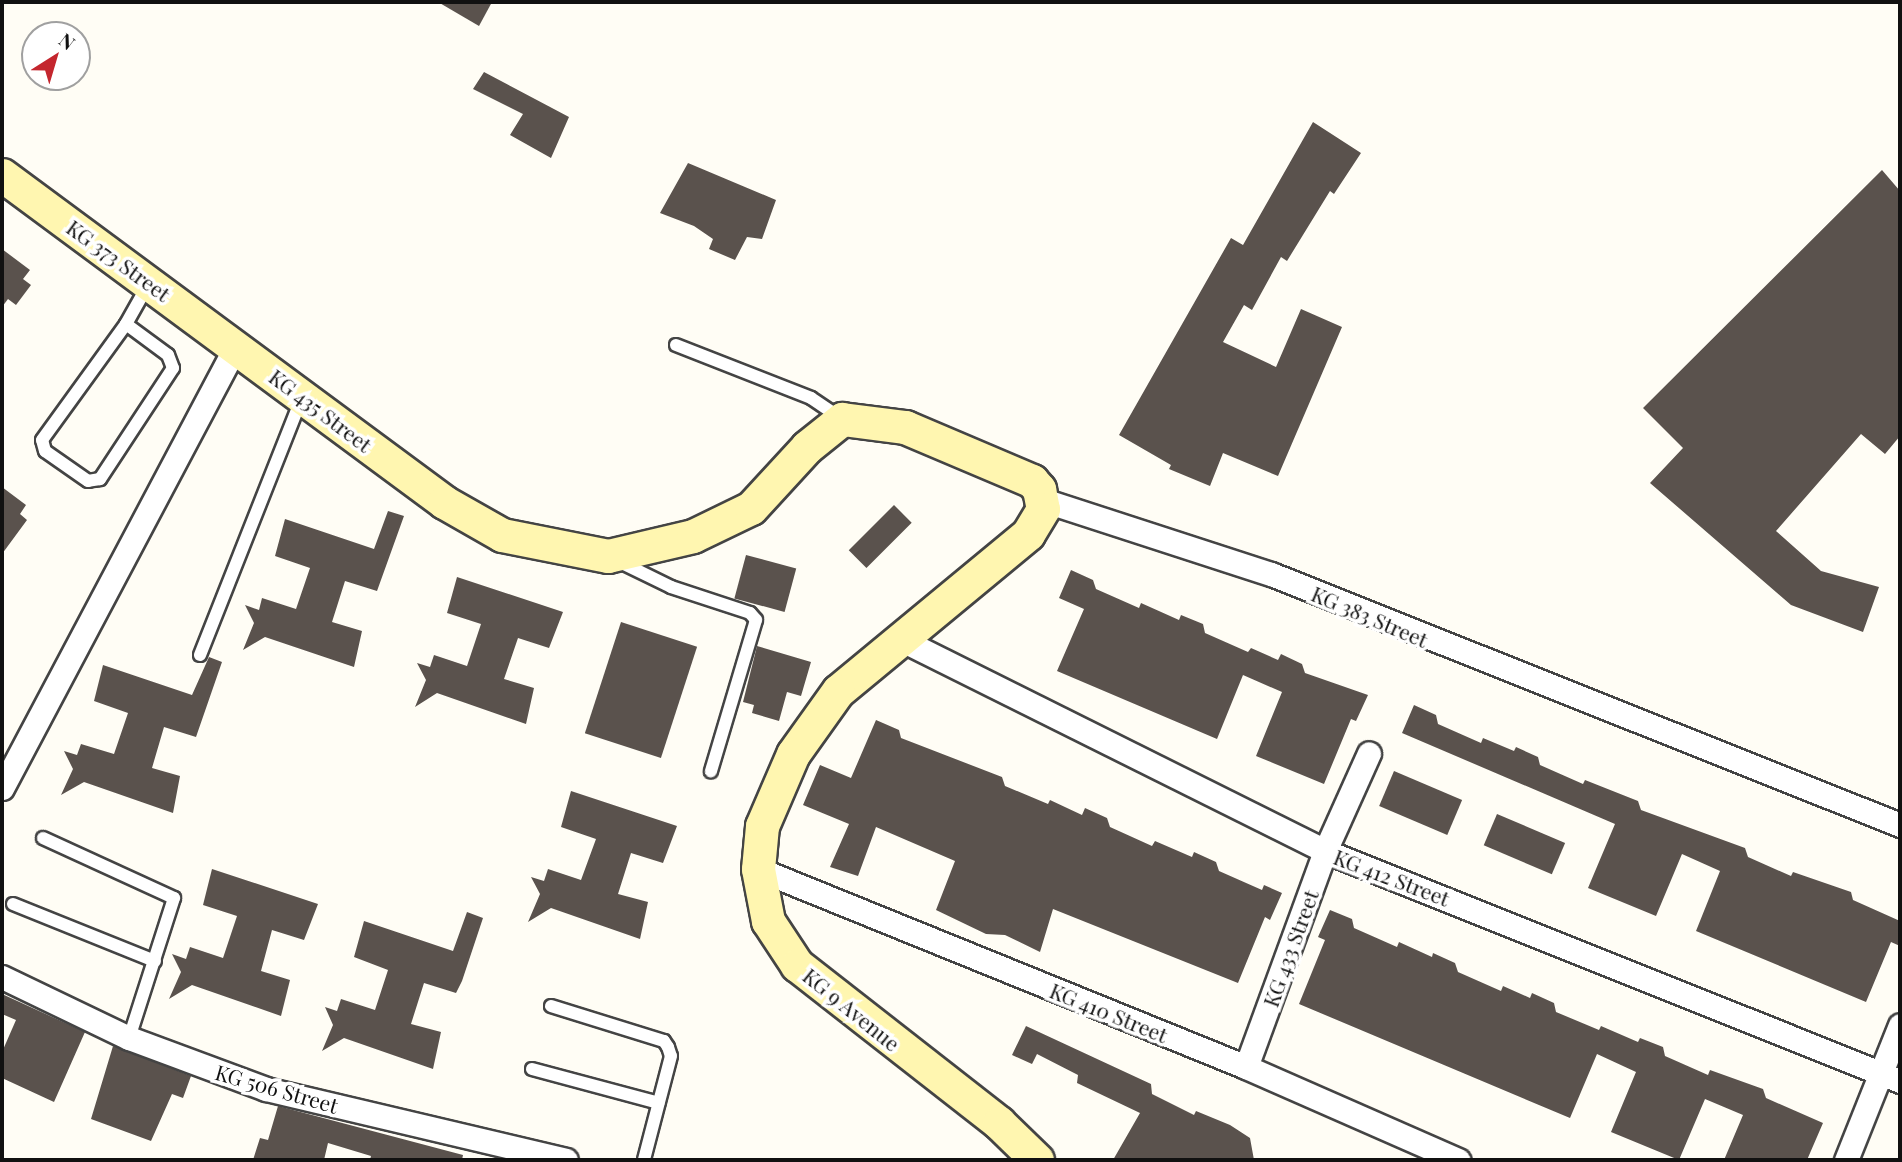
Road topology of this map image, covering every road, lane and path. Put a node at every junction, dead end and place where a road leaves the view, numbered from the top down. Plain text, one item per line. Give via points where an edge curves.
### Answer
1 (2, 175) edge
2 (149, 282) junction
3 (126, 324) junction
4 (677, 345) dead end
5 (236, 346) junction
6 (303, 396) junction
7 (842, 419) junction
8 (1043, 500) junction
9 (608, 556) junction
10 (900, 639) junction
11 (200, 655) dead end
12 (1369, 753) dead end
13 (711, 771) dead end
14 (2, 788) edge
15 (1900, 825) edge
16 (43, 838) dead end
17 (1325, 851) junction
18 (758, 869) junction
19 (13, 904) dead end
20 (155, 961) junction
21 (2, 976) edge
22 (551, 1006) dead end
23 (1900, 1025) edge
24 (129, 1038) junction
25 (1246, 1067) junction
26 (532, 1069) dead end
27 (1878, 1072) junction
28 (1900, 1081) edge
29 (659, 1103) junction
30 (566, 1160) edge
31 (644, 1160) edge
32 (1037, 1160) edge
33 (1458, 1160) edge
34 (1846, 1160) edge

1 - 2 main road, KG 373 Street
2 - 3 lane
2 - 5 main road, KG 373 Street
3 - 3 lane via 168,355 173,368 100,479 88,481 45,451 42,440
4 - 7 lane via 811,398
5 - 6 main road, KG 435 Street
5 - 14 street
6 - 9 main road, KG 435 Street via 444,502 502,535
6 - 11 lane
7 - 8 main road, KG 383 Street via 905,427 1032,481
7 - 9 main road, KG 435 Street via 807,447 751,508 693,536
8 - 10 main road, KG 9 Avenue via 1043,509 1028,534
8 - 15 street, KG 383 Street via 1270,574
9 - 13 lane via 671,587 750,613 756,620
10 - 17 street, KG 412 Street
10 - 18 main road, KG 9 Avenue via 838,691 793,754 762,826
12 - 17 street, KG 433 Street
16 - 20 lane via 174,898
17 - 25 street, KG 433 Street
17 - 27 street, KG 412 Street
18 - 25 street, KG 410 Street
18 - 32 main road, KG 9 Avenue via 768,921 797,965 999,1123
19 - 20 lane
20 - 24 lane
21 - 24 street, KG 506 Street
22 - 29 lane via 664,1041 671,1056
23 - 27 street
24 - 30 street, KG 506 Street via 266,1089
25 - 33 street, KG 410 Street
26 - 29 lane
27 - 28 street, KG 412 Street
27 - 34 street
29 - 31 lane

